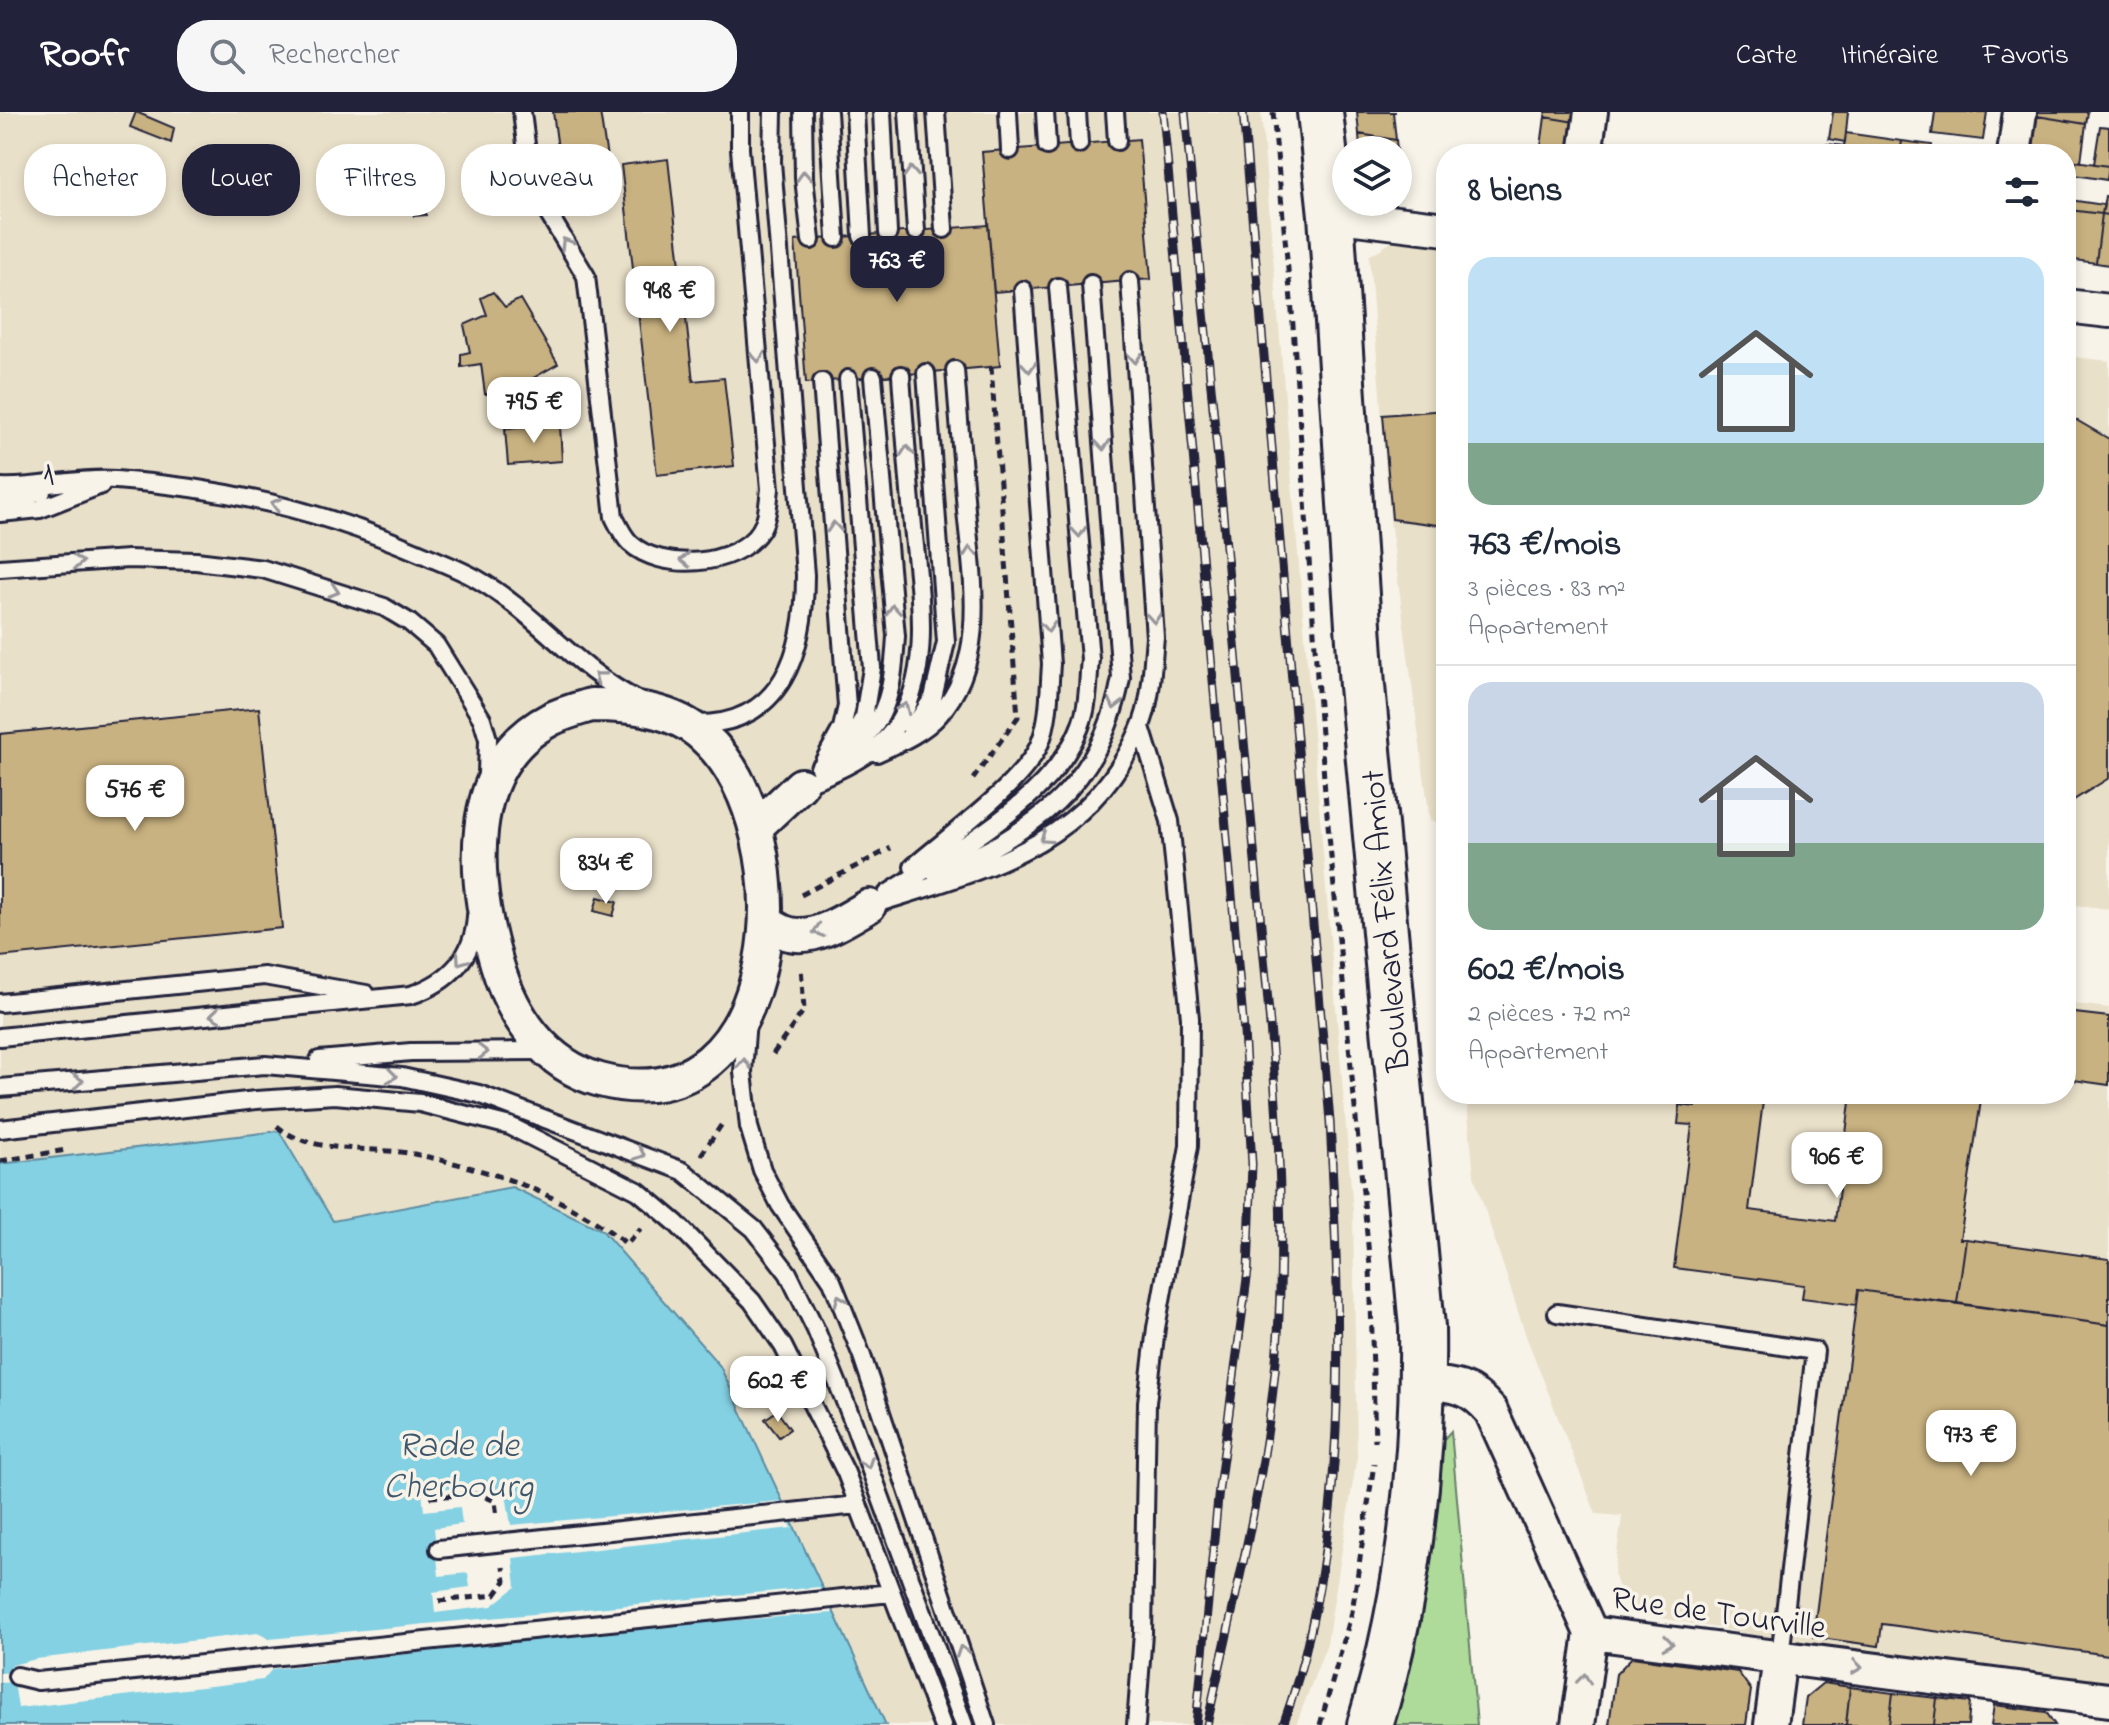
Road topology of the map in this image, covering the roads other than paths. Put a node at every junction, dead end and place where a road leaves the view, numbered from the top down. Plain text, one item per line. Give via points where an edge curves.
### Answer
1 (522, 112) edge
2 (740, 112) edge
3 (773, 112) edge
4 (803, 112) edge
5 (828, 112) edge
6 (855, 112) edge
7 (882, 112) edge
8 (908, 112) edge
9 (936, 112) edge
10 (1008, 112) edge
11 (1045, 112) edge
12 (1077, 112) edge
13 (1115, 112) edge
14 (1320, 112) edge
15 (1591, 112) edge
16 (2020, 112) edge
17 (1117, 141) dead end
18 (1079, 144) dead end
19 (1586, 144) edge
20 (2015, 144) edge
21 (1047, 146) dead end
22 (1010, 150) dead end
23 (1331, 215) junction
24 (1436, 228) edge
25 (944, 229) dead end
26 (916, 231) dead end
27 (888, 233) dead end
28 (862, 236) dead end
29 (836, 238) dead end
30 (811, 240) dead end
31 (1130, 281) dead end
32 (1091, 284) dead end
33 (1058, 287) dead end
34 (1023, 290) dead end
35 (2076, 307) edge
36 (2109, 311) edge
37 (955, 370) dead end
38 (926, 373) dead end
39 (901, 375) dead end
40 (873, 377) dead end
41 (848, 379) dead end
42 (822, 382) dead end
43 (113, 480) junction
44 (74, 482) junction
45 (4, 488) edge
46 (0, 500) edge
47 (0, 513) edge
48 (0, 568) edge
49 (675, 719) junction
50 (1141, 727) junction
51 (898, 742) junction
52 (844, 758) junction
53 (810, 776) junction
54 (481, 815) junction
55 (756, 827) junction
56 (479, 858) junction
57 (869, 906) junction
58 (767, 921) junction
59 (387, 997) junction
60 (0, 1003) edge
61 (748, 1004) junction
62 (0, 1037) edge
63 (546, 1051) junction
64 (265, 1065) junction
65 (0, 1088) edge
66 (0, 1129) edge
67 (1557, 1313) dead end
68 (1422, 1384) junction
69 (857, 1505) junction
70 (439, 1549) dead end
71 (891, 1593) junction
72 (1591, 1633) junction
73 (1780, 1657) junction
74 (17, 1676) dead end
75 (2096, 1707) edge
76 (942, 1725) edge
77 (964, 1725) edge
78 (986, 1725) edge
79 (1136, 1725) edge
80 (1370, 1725) edge
81 (1578, 1725) edge
82 (1771, 1725) edge

2 -> 1 lane via 770,489 767,515 751,541 734,553 691,560 648,555 632,545 614,517 586,276 531,185
3 - 49 lane via 772,162 805,616 786,676 770,695 730,720 709,725
30 -> 4 lane
5 - 29 lane
6 - 28 lane
7 - 27 lane
26 -> 8 lane
9 - 25 lane
10 - 22 lane
11 - 21 lane
12 - 18 lane
13 - 17 lane
14 - 23 main road, Boulevard Félix Amiot
15 - 19 street
16 - 20 street
23 - 24 street
23 - 68 main road, Boulevard Félix Amiot via 1362,686 1418,1289
31 -> 50 lane via 1155,637
32 -> 57 lane via 1121,678 1115,709 1087,771 1051,808 989,852
33 -> 57 lane via 1090,659 1084,715 1062,761 1035,792
34 -> 57 lane via 1051,664 1040,744 1013,780
35 - 36 street
51 -> 37 lane via 926,728 941,713 958,687 973,631
38 - 51 lane via 946,642 933,698
52 -> 39 lane via 876,749 894,729 917,671 918,593
52 -> 40 lane via 882,713 894,664 896,636
41 - 52 lane via 872,668 864,717
53 -> 42 lane via 842,728 847,706
43 - 44 lane
43 - 47 lane, 1 via 40,509
49 -> 43 lane via 610,686 520,607 475,578 357,526 250,497
44 - 45 lane
44 - 46 lane
48 -> 54 lane via 128,559 196,561 263,569 384,607 436,645 482,719 489,759
49 - 54 street via 628,705 591,705 550,719 503,764
49 - 55 street via 703,736 735,772
50 -> 57 lane via 1110,780 1073,820 998,865
50 - 79 lane via 1170,821 1190,1034 1189,1146 1147,1402
51 - 52 lane
52 - 53 lane
52 - 53 lane
53 - 55 street
54 - 56 street
55 - 58 street
56 -> 59 lane via 475,933 459,966 429,989
56 - 63 street via 484,908 504,989
57 -> 58 street via 800,937 786,936
58 - 61 street
59 - 60 lane via 264,976
59 -> 62 lane
61 - 63 street via 724,1050 692,1074 656,1085 619,1085 584,1075
78 -> 61 lane via 832,1281 762,1170 749,1127 743,1072
64 -> 63 lane via 411,1052
65 -> 64 lane
64 -> 77 lane via 402,1077 479,1094 687,1174 754,1229 788,1273 816,1330
66 - 69 lane via 335,1095 420,1103 510,1126 638,1191 752,1301 783,1346
67 - 73 lane via 1815,1351
68 - 72 street, Rue de Tourville via 1465,1388 1491,1411
68 - 80 main road, Boulevard Félix Amiot via 1414,1524 1390,1654
69 - 70 lane
69 - 71 lane
71 - 74 lane via 38,1681
71 - 76 lane
72 -> 73 street, Rue de Tourville
81 -> 72 street
73 -> 75 street, Rue de Tourville
73 - 82 street

